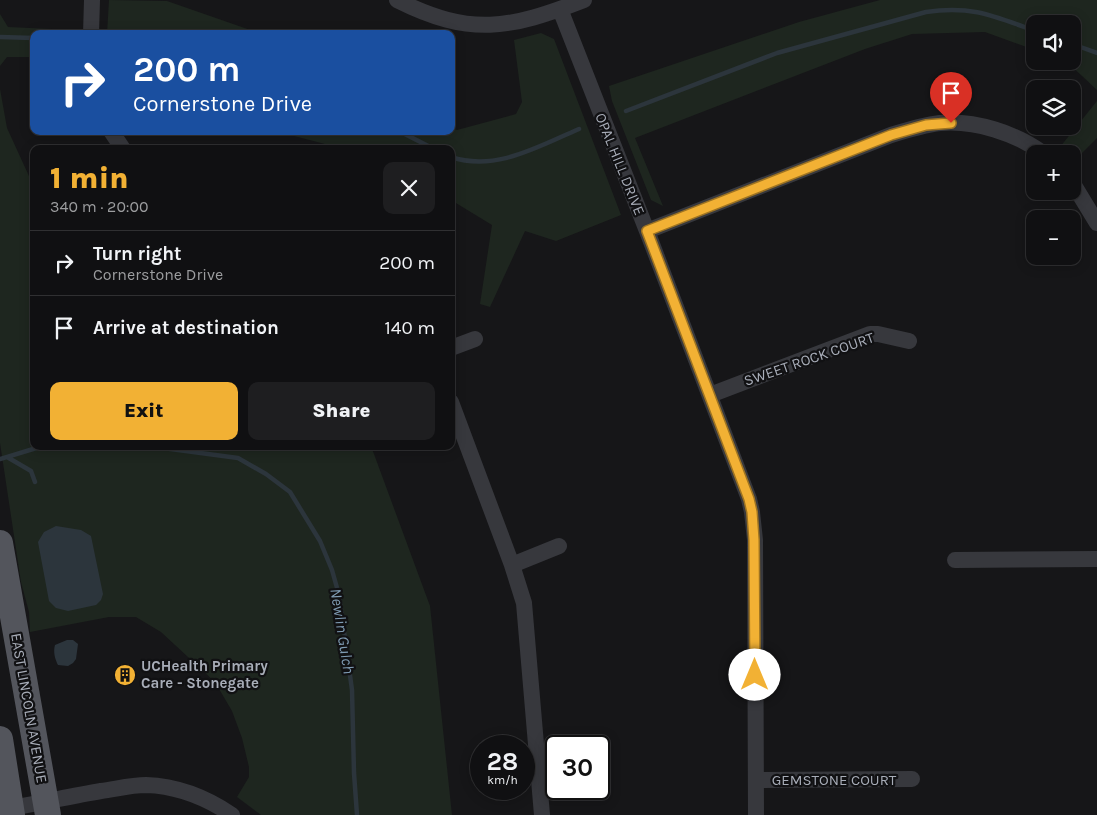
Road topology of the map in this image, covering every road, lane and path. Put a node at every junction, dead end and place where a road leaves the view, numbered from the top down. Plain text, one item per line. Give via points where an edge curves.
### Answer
1 (92, 0) edge
2 (397, 0) edge
3 (584, 0) edge
4 (560, 9) junction
5 (91, 30) edge
6 (1030, 145) edge
7 (1081, 196) edge
8 (1097, 223) edge
9 (647, 231) junction
10 (475, 339) dead end
11 (910, 341) dead end
12 (455, 346) edge
13 (710, 395) junction
14 (455, 413) edge
15 (0, 543) edge
16 (559, 546) dead end
17 (955, 560) dead end
18 (1097, 560) edge
19 (512, 565) junction
20 (0, 739) edge
21 (912, 779) dead end
22 (756, 780) junction
23 (47, 808) edge
24 (11, 811) edge
25 (232, 815) edge
26 (542, 815) edge
27 (756, 815) edge

1 - 5 street
2 - 4 street via 436,17 470,24 508,24
3 - 4 street
4 - 9 street, OPAL HILL DRIVE
6 - 9 street via 982,127 951,123 926,125 891,135
7 - 8 street
9 - 13 street, OPAL HILL DRIVE
10 - 12 street
11 - 13 street, SWEET ROCK COURT via 870,334
13 - 22 street, OPAL HILL DRIVE via 749,499 754,527
14 - 19 street
15 - 23 main road, EAST LINCOLN AVENUE
16 - 19 street
17 - 18 street
19 - 26 street via 526,615
20 - 24 main road
21 - 22 street, GEMSTONE COURT
22 - 27 street, OPAL HILL DRIVE
23 - 24 street
23 - 25 street via 118,788 147,786 183,791

